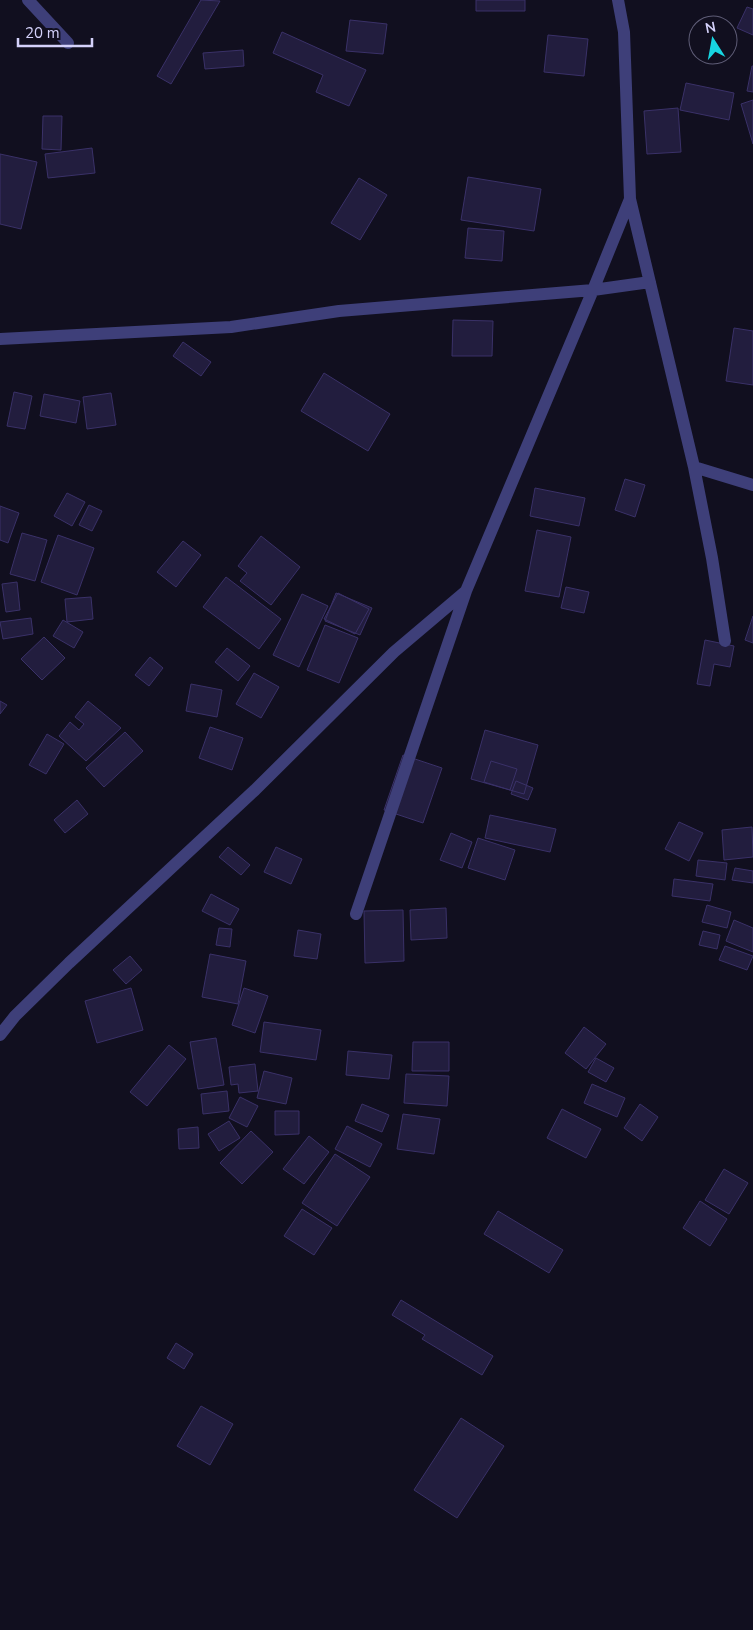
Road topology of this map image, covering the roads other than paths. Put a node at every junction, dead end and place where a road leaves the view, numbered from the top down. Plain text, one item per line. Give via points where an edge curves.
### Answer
1 (28, 0) edge
2 (618, 0) edge
3 (68, 43) dead end
4 (630, 199) junction
5 (650, 282) junction
6 (593, 290) junction
7 (0, 339) edge
8 (694, 467) junction
9 (753, 485) edge
10 (466, 591) junction
11 (725, 641) dead end
12 (356, 914) dead end
13 (0, 1035) edge

1 - 3 street
2 - 4 street via 624,32
4 - 5 street
4 - 6 street
5 - 6 street
5 - 8 street
6 - 7 street via 340,311 231,327
6 - 10 street
8 - 9 street
8 - 11 street
10 - 12 street
10 - 13 street via 394,652 255,790 15,1016

